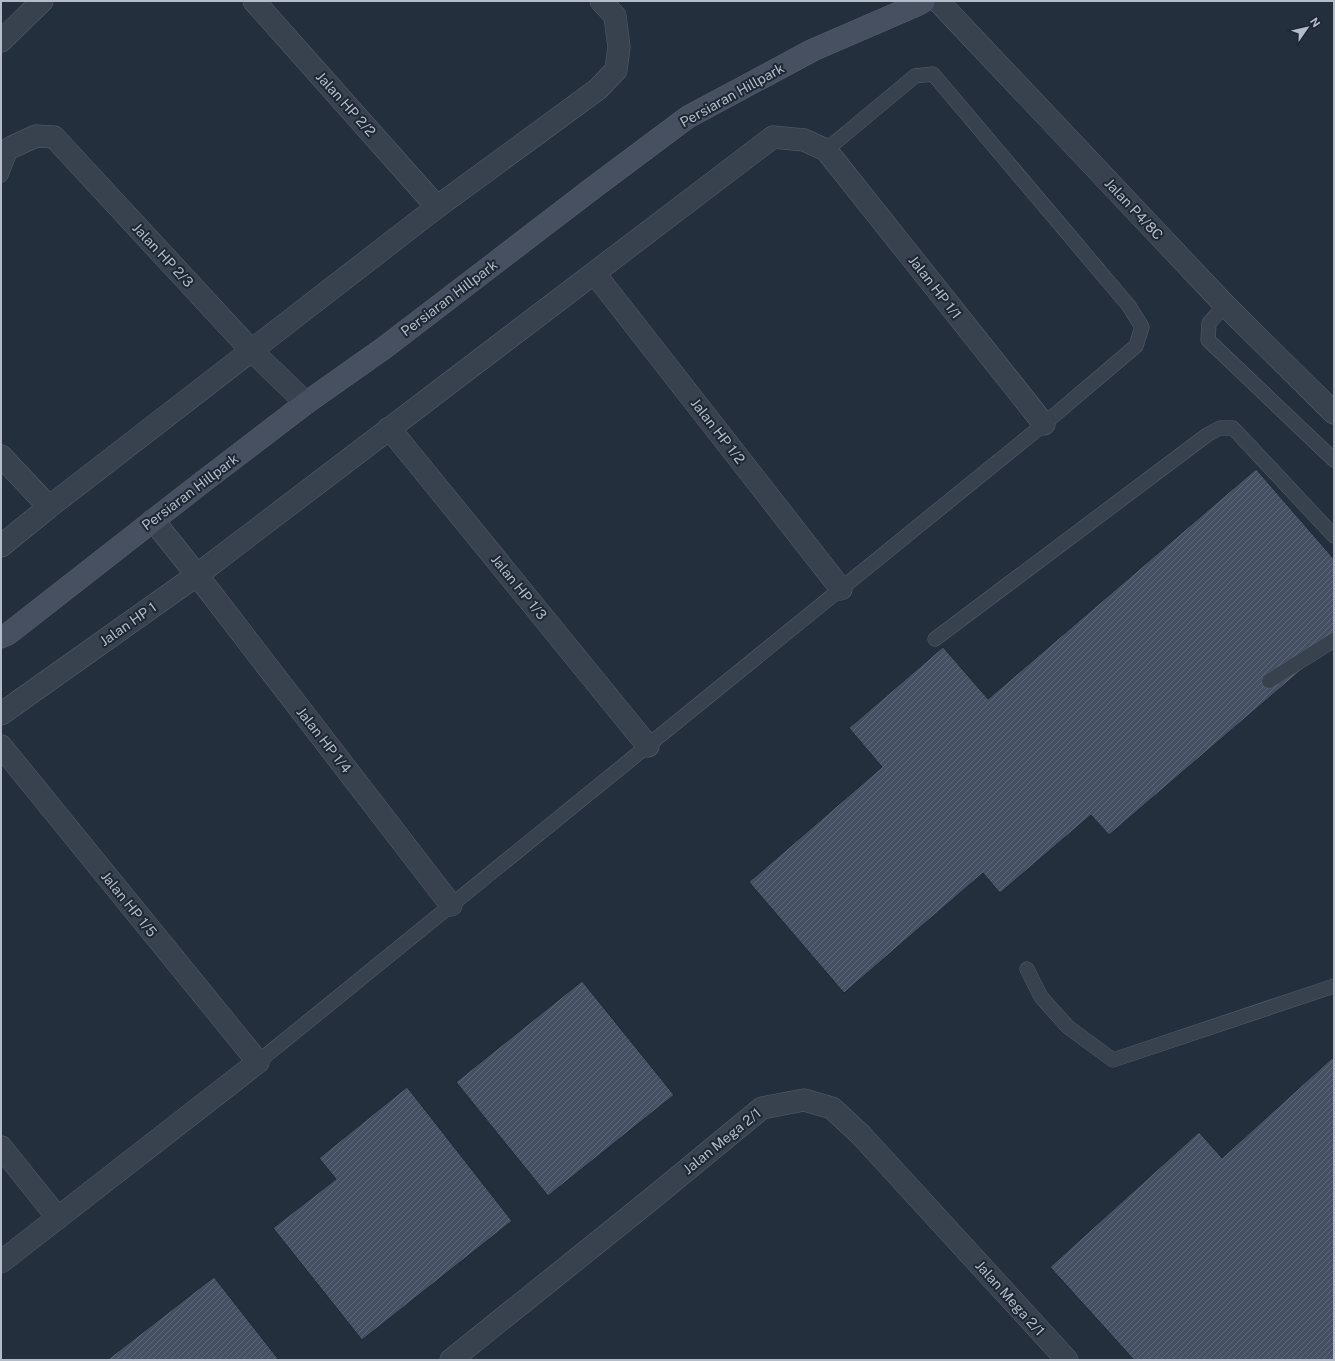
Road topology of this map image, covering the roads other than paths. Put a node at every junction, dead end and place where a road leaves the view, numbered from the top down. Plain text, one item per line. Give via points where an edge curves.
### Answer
1 (42, 1) edge
2 (254, 1) edge
3 (924, 1) edge
4 (938, 1) edge
5 (608, 9) edge
6 (1, 41) edge
7 (12, 147) joint
8 (826, 150) junction
9 (1, 175) edge
10 (437, 207) junction
11 (595, 274) junction
12 (1224, 305) junction
13 (251, 350) junction
14 (306, 403) junction
15 (1334, 413) edge
16 (1044, 424) junction
17 (389, 428) junction
18 (1, 456) edge
19 (1334, 460) edge
20 (49, 507) junction
21 (152, 520) junction
22 (1334, 536) edge
23 (1, 546) edge
24 (197, 575) junction
25 (841, 589) junction
26 (1, 637) edge
27 (935, 639) dead end
28 (1334, 640) edge
29 (1269, 681) dead end
30 (1, 714) edge
31 (1, 746) edge
32 (648, 746) junction
33 (451, 905) junction
34 (1027, 969) dead end
35 (1334, 986) edge
36 (258, 1062) junction
37 (1, 1147) edge
38 (58, 1218) junction
39 (1, 1262) edge
40 (1058, 1356) edge
41 (451, 1360) edge

1 - 6 street
2 - 10 street, Jalan HP 2/2
3 - 14 street, Persiaran Hillpark via 813,50 688,117 384,348
4 - 12 street, Jalan P4/8C
5 - 10 street via 619,47 616,70 598,89
7 - 9 lane
7 - 13 street, Jalan HP 2/3 via 36,136 54,137
8 - 11 street, Jalan HP 1 via 804,140 773,137
8 - 16 street, Jalan HP 1/1
8 - 16 lane via 915,76 933,74 1129,306 1142,328 1136,346
10 - 13 street
11 - 17 street, Jalan HP 1
11 - 25 street, Jalan HP 1/2
12 - 15 street, Jalan P4/8C
12 - 19 lane via 1209,323 1208,340
13 - 14 street, Jalan HP 2/3
13 - 20 street
14 - 21 street, Persiaran Hillpark
16 - 25 lane
17 - 24 street, Jalan HP 1
17 - 32 street, Jalan HP 1/3
18 - 20 street
20 - 23 street
21 - 24 street
21 - 26 street, Persiaran Hillpark
22 - 27 lane via 1232,428 1220,428 1207,435
24 - 30 street, Jalan HP 1
24 - 33 street, Jalan HP 1/4
25 - 32 lane
28 - 29 lane
31 - 36 street, Jalan HP 1/5
32 - 33 lane
33 - 36 lane
34 - 35 lane via 1041,996 1068,1027 1113,1060
36 - 38 street
37 - 38 street
38 - 39 street
40 - 41 street, Jalan Mega 2/1 via 862,1135 832,1108 804,1100 762,1108

